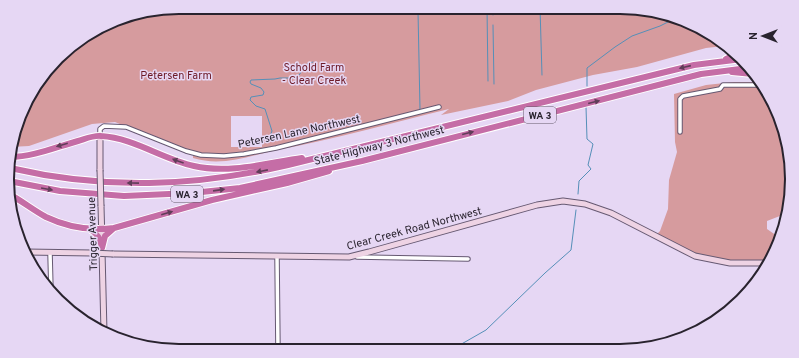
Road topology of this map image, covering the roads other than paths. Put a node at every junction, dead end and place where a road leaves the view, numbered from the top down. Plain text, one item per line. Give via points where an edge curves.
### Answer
1 (731, 57) edge
2 (734, 59) edge
3 (723, 60) junction
4 (743, 69) edge
5 (719, 71) junction
6 (747, 73) edge
7 (756, 85) edge
8 (440, 107) dead end
9 (680, 132) dead end
10 (100, 135) junction
11 (341, 152) junction
12 (15, 157) edge
13 (362, 161) junction
14 (14, 169) edge
15 (14, 182) edge
16 (15, 197) edge
17 (114, 228) junction
18 (90, 229) junction
19 (102, 230) junction
20 (102, 248) junction
21 (31, 252) edge
22 (50, 253) junction
23 (277, 256) junction
24 (349, 256) junction
25 (468, 258) dead end
26 (762, 263) edge
27 (52, 284) edge
28 (104, 326) edge
29 (278, 344) edge

1 - 3 highway
2 - 3 highway, State Highway 3 Northwest / WA 3
3 -> 11 highway, State Highway 3 Northwest / WA 3 via 638,78
4 - 5 highway, State Highway 3 Northwest / WA 3
5 - 6 highway
13 -> 5 highway, State Highway 3 Northwest / WA 3
7 - 9 street via 723,85 720,89 682,96
8 - 10 street, Petersen Lane Northwest via 276,148 228,155 201,155 186,151 126,127 104,126 100,129
11 -> 10 highway via 257,165 213,168 194,166
10 -> 12 highway
10 - 19 main road, Trigger Avenue, bridge
11 -> 14 highway, State Highway 3 Northwest / WA 3 via 225,178 183,182 94,182
15 -> 13 highway, State Highway 3 Northwest / WA 3 via 60,191 107,195 176,194 240,188
17 -> 13 highway via 212,200 312,177
16 - 18 highway via 56,221
17 - 19 highway
17 - 20 highway via 105,236
18 - 19 highway
18 - 20 highway via 97,235
19 - 20 main road, Trigger Avenue
20 - 28 main road, Trigger Avenue
21 - 22 main road, Clear Creek Road Northwest
22 - 23 main road, Clear Creek Road Northwest, bridge
22 - 27 street
23 - 24 main road, Clear Creek Road Northwest
23 - 29 street
24 - 25 street
24 - 26 main road, Clear Creek Road Northwest via 537,204 563,201 579,202 604,210 695,256 730,263

